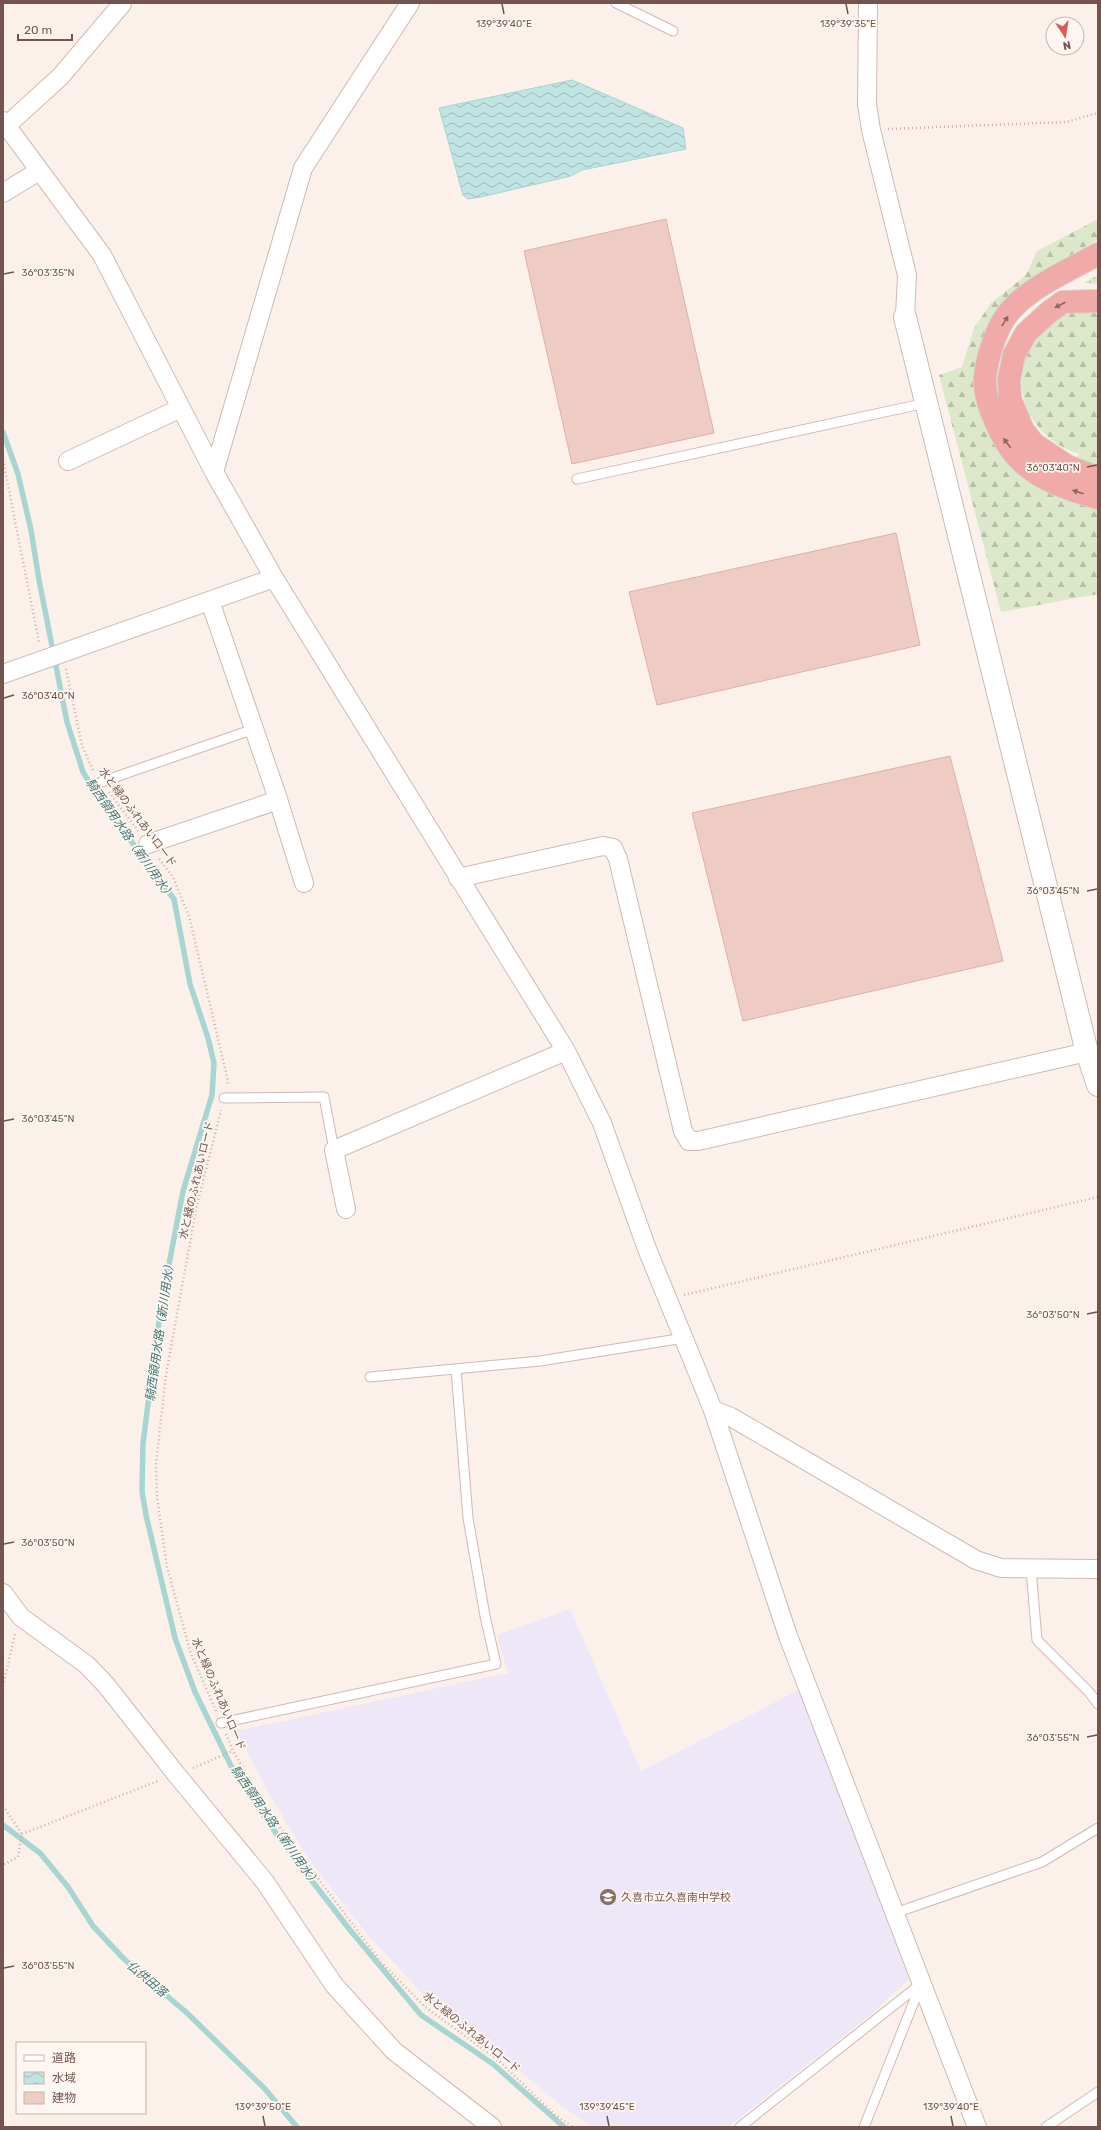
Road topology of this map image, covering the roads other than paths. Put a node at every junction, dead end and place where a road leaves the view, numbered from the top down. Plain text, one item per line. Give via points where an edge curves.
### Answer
1 (410, 3) edge
2 (616, 3) edge
3 (868, 3) edge
4 (122, 4) dead end
5 (673, 31) dead end
6 (4, 123) edge
7 (39, 171) junction
8 (3, 193) edge
9 (1098, 254) edge
10 (1098, 301) edge
11 (905, 317) joint
12 (926, 403) junction
13 (181, 408) junction
14 (68, 461) dead end
15 (214, 472) junction
16 (1062, 476) junction
17 (1098, 478) edge
18 (577, 479) dead end
19 (1098, 498) edge
20 (274, 578) junction
21 (210, 601) junction
22 (3, 674) edge
23 (254, 729) junction
24 (101, 782) road end
25 (278, 800) junction
26 (148, 844) road end
27 (458, 878) junction
28 (304, 884) dead end
29 (566, 1051) junction
30 (1087, 1052) junction
31 (1098, 1085) edge
32 (224, 1098) road end
33 (334, 1150) junction
34 (346, 1209) dead end
35 (684, 1338) junction
36 (456, 1369) junction
37 (370, 1377) dead end
38 (713, 1410) junction
39 (1031, 1569) junction
40 (1098, 1569) edge
41 (3, 1593) edge
42 (1098, 1704) edge
43 (221, 1723) road end
44 (1098, 1828) edge
45 (894, 1913) junction
46 (922, 1983) junction
47 (1098, 2092) edge
48 (492, 2127) edge
49 (740, 2127) edge
50 (864, 2127) edge
51 (977, 2127) edge
52 (1046, 2127) edge

1 - 15 street via 303,168
2 - 5 lane
3 - 11 street via 867,104 871,130 907,275
4 - 6 street via 60,77
6 - 7 street
7 - 8 street
7 - 13 street via 102,255
16 -> 9 highway via 1022,462 1003,437 989,402 985,378 993,346 1004,319 1027,295
10 -> 16 highway via 1063,302 1049,312 1026,333 1014,355 1009,379 1010,399 1024,430
11 - 12 street
12 - 18 lane
12 - 30 street
13 - 14 street
13 - 15 street
15 - 20 street
16 - 17 highway
19 -> 16 highway
20 - 21 street
20 - 27 street
21 - 22 street
21 - 23 street
23 - 24 lane
23 - 25 street
25 - 26 street
25 - 28 street
27 - 29 street
27 - 30 street via 603,846 613,848 618,859 683,1131 689,1141
29 - 33 street
29 - 35 street via 602,1123 667,1300
30 - 31 street
32 - 33 lane via 324,1098
33 - 34 street
35 - 36 lane via 540,1361
35 - 38 street
36 - 37 lane
36 - 43 lane via 468,1518 484,1616 496,1664
38 - 39 street via 731,1417 976,1560 1001,1568
38 - 45 street via 788,1636
39 - 40 street
39 - 42 lane via 1038,1640
41 - 48 street via 21,1617 98,1676 265,1882 334,1985 394,2051
44 - 45 lane via 1042,1862
45 - 46 street
46 - 49 lane
46 - 50 lane
46 - 51 street
47 - 52 lane

